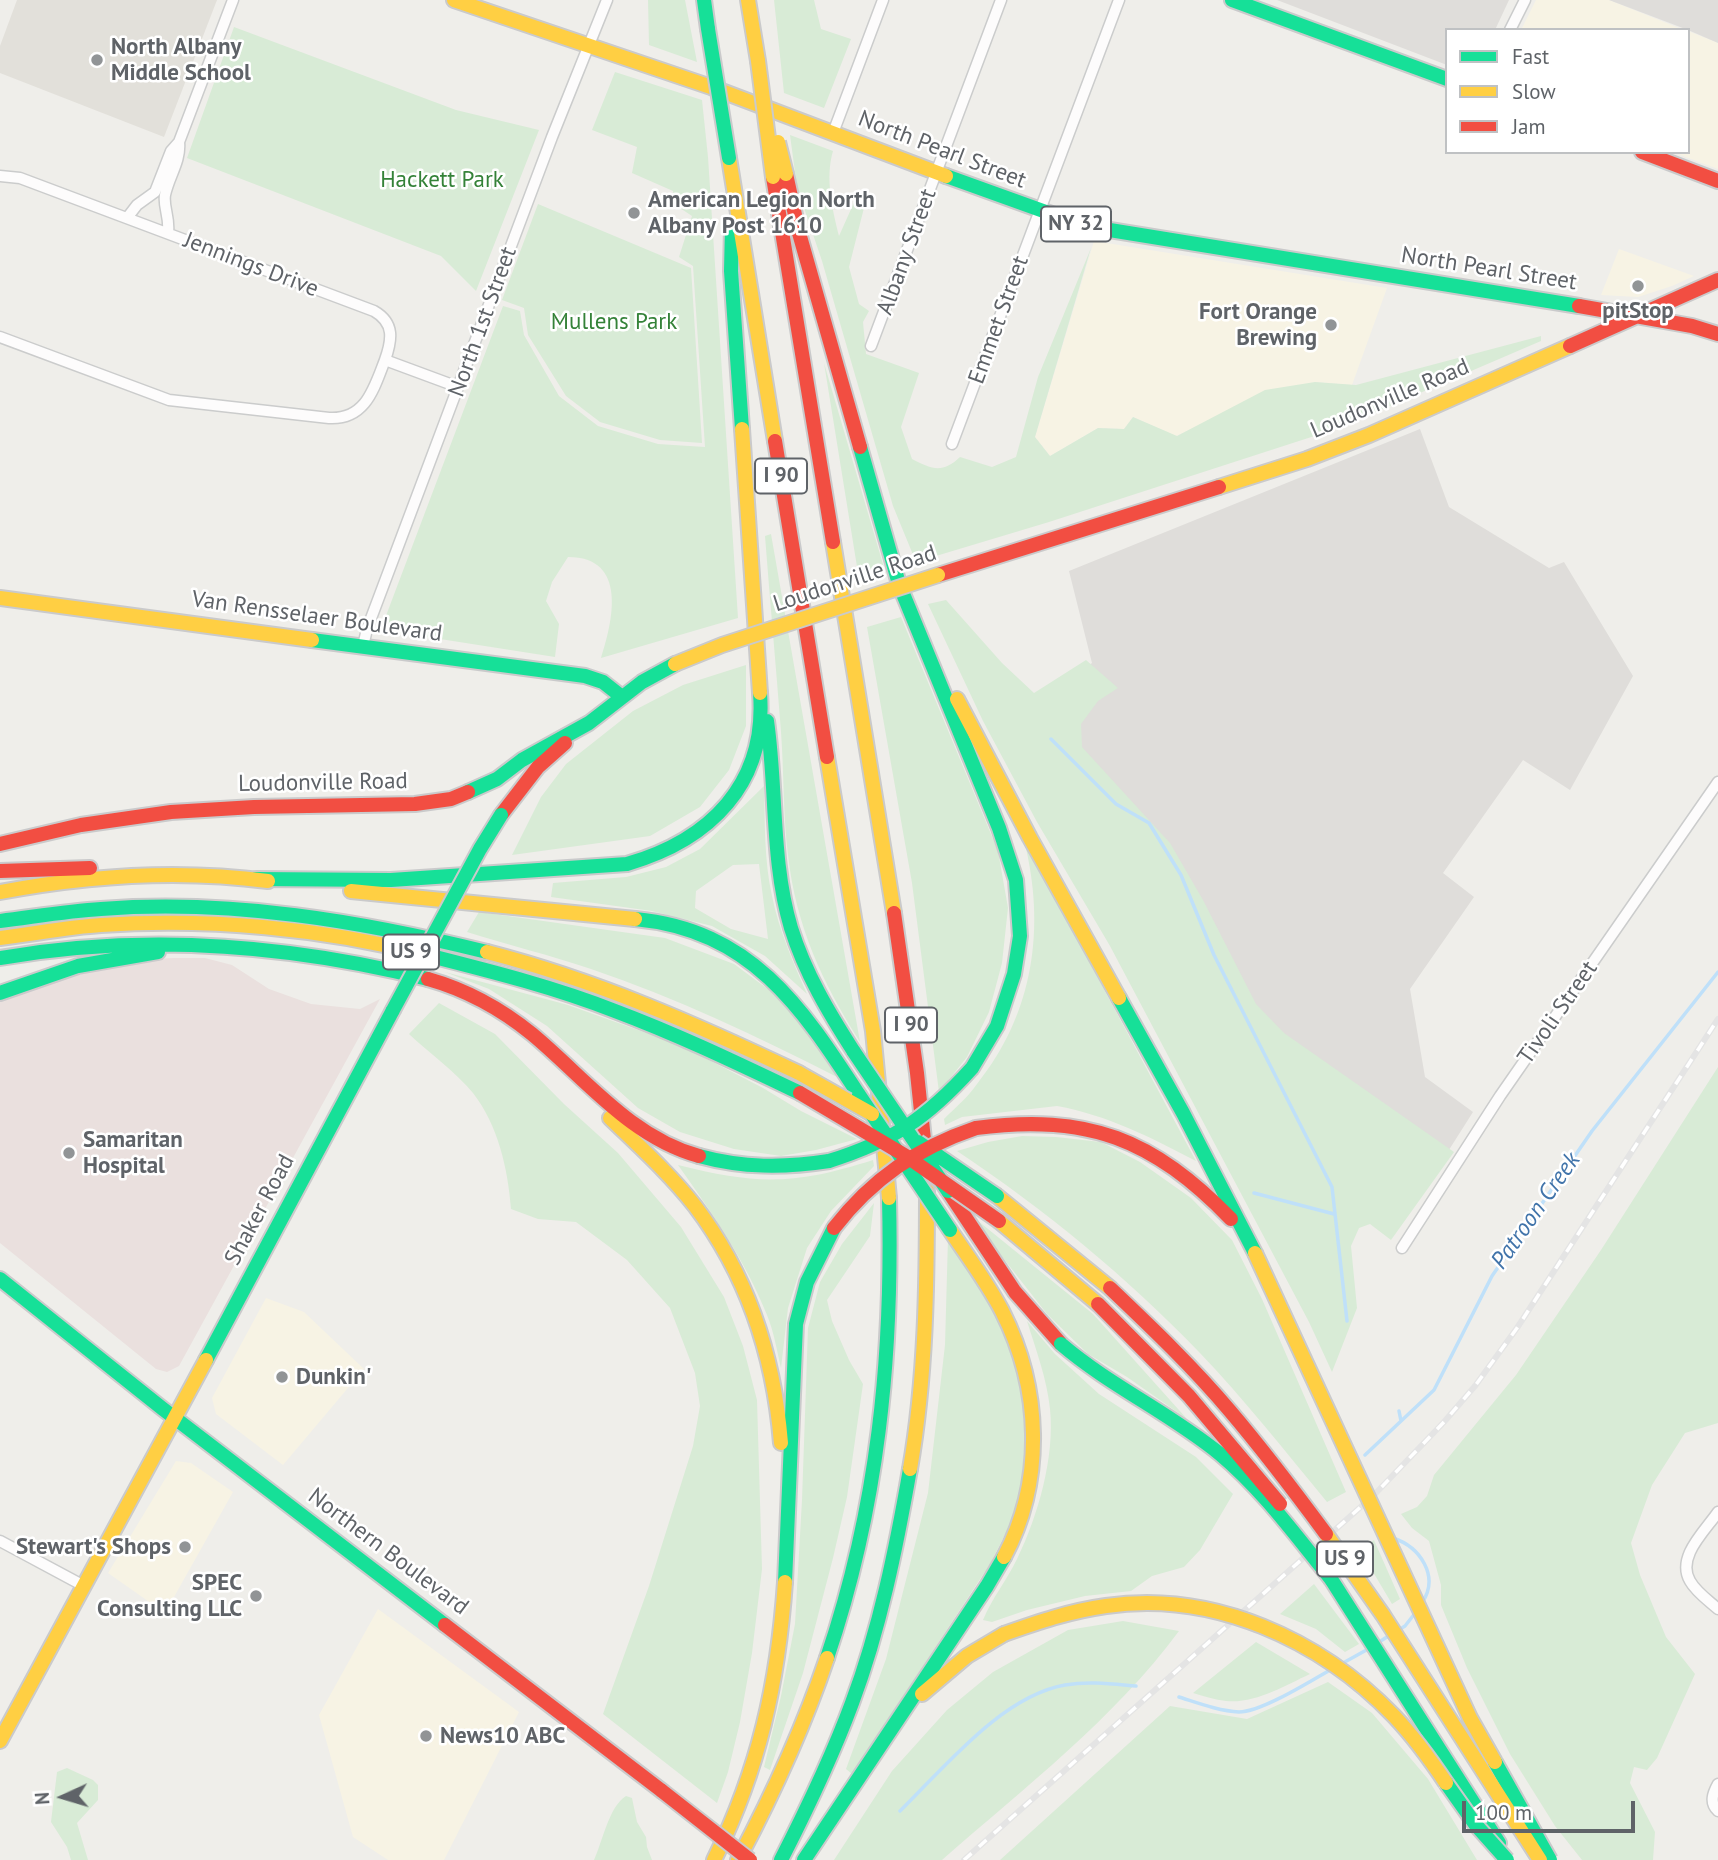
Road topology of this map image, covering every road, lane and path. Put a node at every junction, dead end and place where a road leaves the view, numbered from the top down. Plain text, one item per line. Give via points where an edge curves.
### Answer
1 (233, 0) edge
2 (454, 0) edge
3 (607, 0) edge
4 (704, 0) edge
5 (748, 0) edge
6 (883, 0) edge
7 (1001, 0) edge
8 (1119, 0) edge
9 (1233, 0) edge
10 (1525, 0) edge
11 (1511, 28) edge
12 (588, 47) junction
13 (1445, 78) edge
14 (834, 133) junction
15 (179, 142) junction
16 (1647, 154) edge
17 (936, 172) junction
18 (0, 176) edge
19 (779, 176) junction
20 (1718, 181) edge
21 (733, 185) junction
22 (1040, 211) junction
23 (127, 218) junction
24 (168, 233) junction
25 (1718, 280) edge
26 (1638, 314) junction
27 (1718, 334) edge
28 (0, 337) edge
29 (871, 346) dead end
30 (385, 360) junction
31 (458, 387) junction
32 (952, 444) dead end
33 (0, 598) edge
34 (912, 621) junction
35 (363, 646) junction
36 (760, 680) junction
37 (622, 697) junction
38 (589, 723) junction
39 (1718, 782) edge
40 (0, 844) edge
41 (0, 871) edge
42 (177, 875) junction
43 (256, 879) junction
44 (0, 892) edge
45 (0, 921) edge
46 (0, 938) edge
47 (264, 950) junction
48 (0, 958) edge
49 (0, 993) edge
50 (547, 1047) junction
51 (1402, 1248) dead end
52 (1255, 1253) junction
53 (0, 1279) edge
54 (175, 1418) junction
55 (1718, 1512) edge
56 (788, 1539) junction
57 (0, 1541) edge
58 (1331, 1579) junction
59 (84, 1586) junction
60 (1718, 1609) edge
61 (891, 1731) junction
62 (0, 1741) edge
63 (1718, 1784) edge
64 (1718, 1811) edge
65 (715, 1860) edge
66 (738, 1860) edge
67 (750, 1860) edge
68 (781, 1860) edge
69 (804, 1860) edge
70 (1508, 1860) edge
71 (1541, 1860) edge
72 (1549, 1860) edge

1 - 15 street
2 - 12 main road, North Pearl Street / NY 32
3 - 12 street, North 1st Street
4 - 21 main road, I 90, bridge
5 - 19 main road, I 90, bridge
6 - 14 street
7 - 17 street, Albany Street
8 - 22 street, Emmet Street
9 - 13 main road
10 - 11 street
12 - 14 main road, North Pearl Street / NY 32
12 - 31 street, North 1st Street
14 - 17 main road, North Pearl Street / NY 32
15 - 23 street via 155,192
15 - 24 street via 180,154 165,196
16 - 20 main road
17 - 22 main road, North Pearl Street / NY 32
17 - 29 street, Albany Street
18 - 23 street, Jennings Drive via 20,178
19 - 34 main road
19 - 68 main road, I 90 via 907,992 925,1153 929,1262 917,1429 886,1591 833,1752
21 - 36 main road via 731,271
21 - 66 main road, I 90 via 869,991 884,1126 891,1259 880,1415 852,1570 805,1719
22 - 26 main road, North Pearl Street / NY 32 via 1085,226
22 - 32 street, Emmet Street
23 - 24 street, Jennings Drive
24 - 30 street, Jennings Drive via 378,313 391,333
25 - 26 main road, Loudonville Road
26 - 27 main road, North Pearl Street / NY 32
26 - 37 main road, Loudonville Road, bridge via 1317,455 722,645 675,664
28 - 30 street, Jennings Drive via 169,400 330,418 363,407
30 - 31 street
31 - 35 street, North 1st Street
33 - 35 main road, Van Rensselaer Boulevard
34 - 50 main road, bridge via 999,828 1016,880 1020,936 1014,974 997,1026 972,1068 919,1121 881,1143 829,1161 755,1167 689,1153 652,1136 621,1115
34 - 52 main road
35 - 37 main road, Van Rensselaer Boulevard via 585,676 603,682
36 - 43 main road via 760,738 743,782 708,826 666,852 612,866 448,877
36 - 58 main road, bridge via 786,908 809,976 854,1052 1026,1307 1060,1344 1098,1374 1220,1454 1264,1496
37 - 38 main road, Loudonville Road
38 - 40 main road, Loudonville Road via 484,786 441,802 171,812 81,825
38 - 54 main road, Shaker Road, bridge via 538,767 480,849
39 - 51 street, Tivoli Street via 1507,1085
41 - 42 main road via 116,867
42 - 43 main road
42 - 44 main road via 93,878
43 - 61 main road, bridge via 666,923 732,949 780,985 809,1018 1002,1310 1021,1354 1033,1414 1032,1466 1022,1514 1004,1558
45 - 71 main road, US 9, bridge via 93,908 176,905 369,926 482,952 603,989 718,1034 799,1073 921,1144 997,1196 1110,1288 1221,1401 1296,1491 1355,1573
46 - 58 main road, US 9, bridge via 100,925 191,923 290,931 388,947 500,973 711,1049 800,1093 906,1156 999,1221 1098,1304 1167,1371 1233,1445 1292,1519
47 - 48 main road via 141,942
47 - 49 main road via 111,958 64,969
47 - 50 main road via 444,984 485,1001
50 - 56 main road via 693,1205 740,1279 774,1382 781,1440 780,1490
52 - 56 main road, bridge via 1233,1220 1176,1169 1125,1140 1091,1128 1055,1122 976,1128 934,1143 898,1164 867,1188 834,1228 810,1274 797,1321 793,1359
52 - 72 main road, bridge via 1470,1718
53 - 54 main road, Northern Boulevard
54 - 59 main road, Shaker Road
54 - 67 main road, Northern Boulevard, bridge
55 - 60 street via 1687,1556 1686,1566 1690,1583
56 - 65 main road via 783,1615 768,1710 741,1804
57 - 59 street
58 - 70 main road, US 9, bridge
59 - 62 main road, Shaker Road
61 - 69 main road
61 - 70 main road, bridge via 934,1682 967,1656 1027,1624 1069,1611 1133,1603 1196,1607 1274,1630 1330,1661 1362,1686 1435,1765 1476,1825
63 - 64 street via 1712,1801

